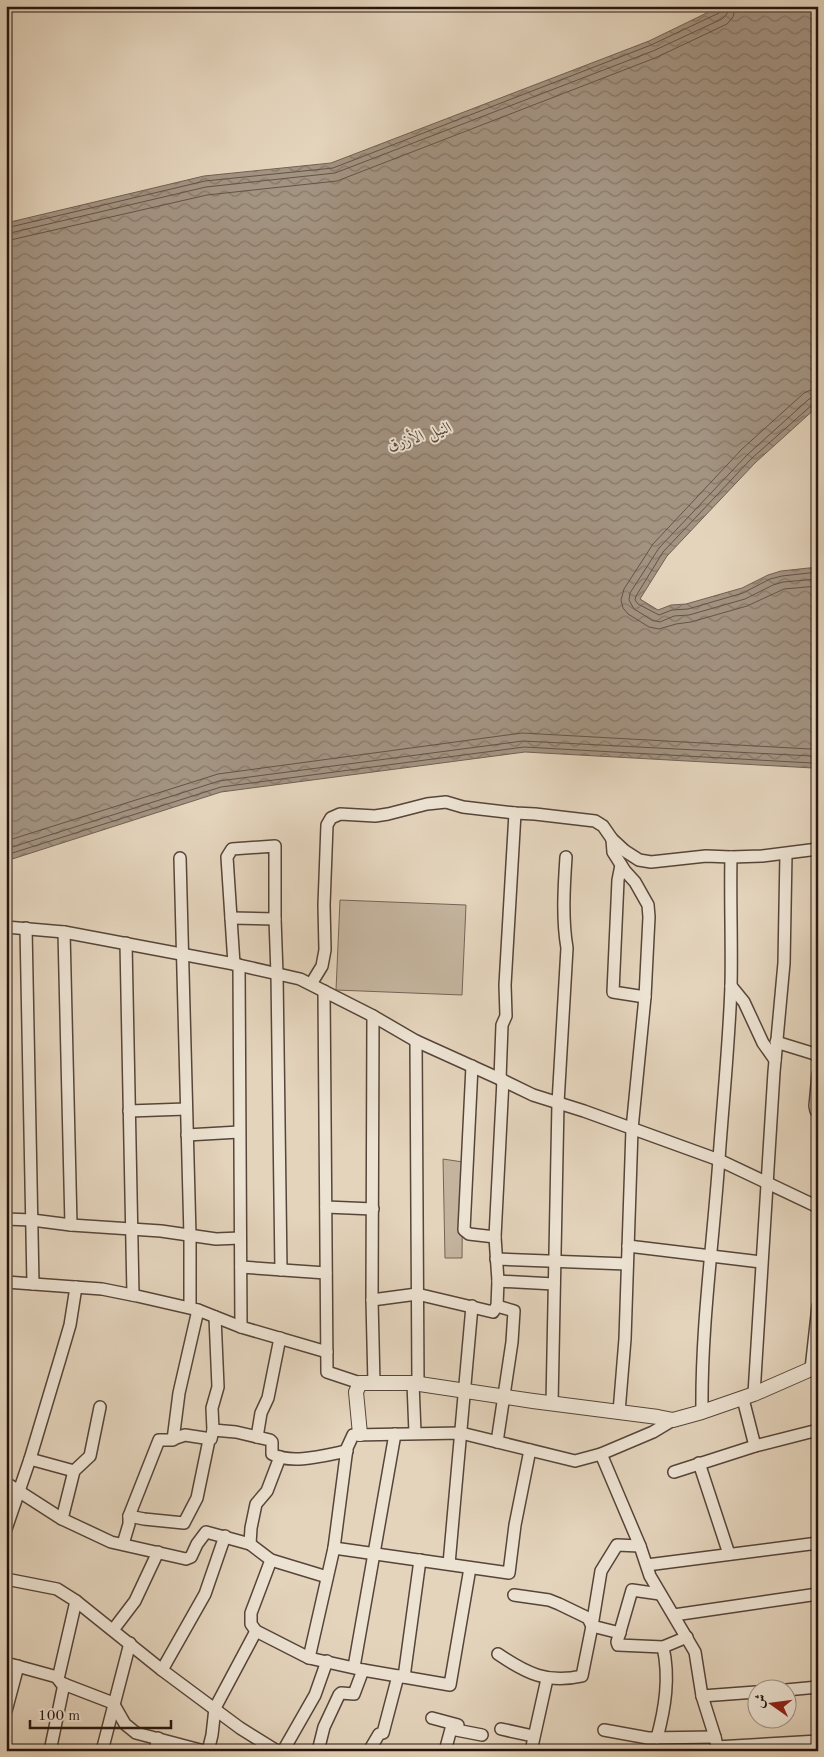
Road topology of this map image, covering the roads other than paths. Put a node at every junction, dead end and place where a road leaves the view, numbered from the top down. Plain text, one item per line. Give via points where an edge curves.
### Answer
1 (515, 813) junction
2 (612, 839) junction
3 (818, 849) edge
4 (786, 854) junction
5 (566, 857) dead end
6 (731, 857) junction
7 (180, 858) dead end
8 (621, 865) junction
9 (231, 918) junction
10 (275, 919) junction
11 (6, 927) edge
12 (26, 928) junction
13 (64, 932) junction
14 (126, 943) junction
15 (183, 955) junction
16 (236, 965) junction
17 (278, 974) junction
18 (311, 984) junction
19 (731, 986) junction
20 (324, 991) junction
21 (645, 997) junction
22 (373, 1016) junction
23 (416, 1041) junction
24 (776, 1042) junction
25 (818, 1058) edge
26 (775, 1060) junction
27 (472, 1066) junction
28 (818, 1074) edge
29 (502, 1079) junction
30 (558, 1103) junction
31 (186, 1109) junction
32 (129, 1111) junction
33 (818, 1112) edge
34 (632, 1129) junction
35 (240, 1132) junction
36 (187, 1135) junction
37 (719, 1160) junction
38 (767, 1182) junction
39 (326, 1207) junction
40 (818, 1207) edge
41 (373, 1209) junction
42 (6, 1220) edge
43 (32, 1220) junction
44 (71, 1225) junction
45 (131, 1229) junction
46 (190, 1236) junction
47 (495, 1237) junction
48 (240, 1238) junction
49 (628, 1246) junction
50 (711, 1256) junction
51 (496, 1259) junction
52 (555, 1261) junction
53 (761, 1262) junction
54 (627, 1264) junction
55 (241, 1267) junction
56 (281, 1270) junction
57 (326, 1273) junction
58 (498, 1281) junction
59 (6, 1282) edge
60 (33, 1284) junction
61 (554, 1284) junction
62 (76, 1287) junction
63 (417, 1294) junction
64 (133, 1295) junction
65 (372, 1300) junction
66 (472, 1306) junction
67 (496, 1306) junction
68 (818, 1306) edge
69 (194, 1309) junction
70 (215, 1317) junction
71 (241, 1327) junction
72 (280, 1338) junction
73 (327, 1352) junction
74 (814, 1369) edge
75 (360, 1383) junction
76 (415, 1383) junction
77 (374, 1384) junction
78 (464, 1390) junction
79 (504, 1396) junction
80 (748, 1397) junction
81 (552, 1404) junction
82 (100, 1407) dead end
83 (619, 1412) junction
84 (702, 1412) junction
85 (673, 1420) junction
86 (818, 1430) edge
87 (415, 1433) junction
88 (461, 1433) junction
89 (360, 1434) junction
90 (395, 1434) junction
91 (211, 1435) junction
92 (257, 1437) junction
93 (173, 1440) junction
94 (497, 1442) junction
95 (755, 1446) junction
96 (530, 1450) junction
97 (347, 1451) junction
98 (601, 1454) junction
99 (280, 1458) junction
100 (30, 1459) junction
101 (699, 1463) junction
102 (74, 1470) junction
103 (674, 1472) dead end
104 (6, 1483) edge
105 (19, 1493) junction
106 (129, 1516) junction
107 (62, 1519) junction
108 (6, 1529) edge
109 (225, 1536) junction
110 (818, 1543) edge
111 (123, 1544) junction
112 (250, 1544) junction
113 (640, 1546) junction
114 (334, 1548) junction
115 (158, 1552) junction
116 (373, 1554) junction
117 (729, 1554) junction
118 (271, 1560) junction
119 (420, 1560) junction
120 (449, 1564) junction
121 (647, 1565) junction
122 (470, 1568) junction
123 (327, 1577) junction
124 (7, 1581) edge
125 (660, 1594) junction
126 (818, 1594) edge
127 (514, 1596) dead end
128 (76, 1600) junction
129 (674, 1615) junction
130 (592, 1626) junction
131 (113, 1630) junction
132 (256, 1631) junction
133 (620, 1634) junction
134 (687, 1637) junction
135 (130, 1643) junction
136 (663, 1647) junction
137 (498, 1654) dead end
138 (309, 1658) junction
139 (327, 1661) junction
140 (6, 1663) edge
141 (18, 1666) junction
142 (358, 1668) junction
143 (162, 1670) junction
144 (401, 1677) junction
145 (547, 1679) junction
146 (61, 1682) junction
147 (818, 1688) edge
148 (796, 1689) edge
149 (746, 1693) edge
150 (702, 1696) junction
151 (113, 1703) junction
152 (215, 1708) junction
153 (6, 1711) edge
154 (432, 1718) dead end
155 (457, 1729) junction
156 (501, 1729) dead end
157 (604, 1730) dead end
158 (482, 1734) dead end
159 (534, 1736) junction
160 (158, 1738) junction
161 (657, 1738) junction
162 (818, 1741) edge
163 (716, 1745) edge
164 (799, 1746) edge
165 (50, 1751) edge
166 (102, 1751) edge
167 (154, 1751) edge
168 (204, 1751) edge
169 (208, 1751) edge
170 (277, 1751) edge
171 (283, 1751) edge
172 (318, 1751) edge
173 (369, 1751) edge
174 (445, 1751) edge
175 (531, 1751) edge

1 - 2 street via 594,821 603,826
1 - 18 street via 446,802 375,816 340,814 332,818 327,825 326,843 325,950 322,966
1 - 29 street via 506,1016 502,1025
2 - 6 street via 640,860 651,862 706,856
2 - 8 street via 613,852
3 - 4 street
4 - 6 street
4 - 24 street via 784,963
5 - 30 street via 567,948
6 - 19 street
7 - 15 street
8 - 21 street via 636,882 648,905
8 - 21 street via 612,992
9 - 10 street
9 - 10 street via 227,857 232,849 275,846
9 - 16 street
10 - 17 street
11 - 12 street
12 - 13 street
12 - 43 street
13 - 14 street
13 - 44 street
14 - 15 street
14 - 32 street
15 - 16 street
15 - 31 street
16 - 17 street
16 - 35 street
17 - 18 street
17 - 56 street
18 - 20 street
19 - 26 street via 744,1002 763,1043
19 - 37 street
20 - 22 street
20 - 39 street
21 - 34 street
22 - 23 street
22 - 41 street
23 - 27 street
23 - 63 street
24 - 25 street via 816,1054
24 - 26 street
26 - 38 street
27 - 29 street
27 - 47 street via 464,1230 469,1234
28 - 33 street via 815,1106
29 - 30 street
29 - 47 street
30 - 34 street
30 - 52 street
31 - 32 street
31 - 36 street
32 - 45 street
34 - 37 street
34 - 49 street
35 - 36 street
35 - 48 street
36 - 46 street
37 - 38 street
37 - 50 street
38 - 40 street
38 - 53 street
39 - 41 street
39 - 57 street
41 - 65 street
42 - 43 street
43 - 44 street
43 - 60 street
44 - 45 street
45 - 46 street
45 - 64 street
46 - 48 street
46 - 69 street
47 - 51 street
48 - 55 street
49 - 50 street
49 - 54 street
50 - 53 street
50 - 84 street via 701,1377
51 - 52 street
51 - 58 street
52 - 54 street
52 - 61 street
53 - 80 street
54 - 83 street
55 - 56 street
55 - 71 street
56 - 57 street
57 - 73 street
58 - 61 street
58 - 67 street
59 - 60 street
60 - 62 street
61 - 81 street
62 - 64 street
62 - 100 street via 70,1324
63 - 65 street
63 - 66 street
63 - 76 street
64 - 69 street
65 - 77 street
66 - 67 street via 494,1312
66 - 78 street
67 - 79 street via 514,1312
68 - 74 street
69 - 70 street
69 - 93 street via 178,1393
70 - 71 street
70 - 91 street via 218,1388 212,1408
71 - 72 street
72 - 73 street
72 - 92 street
73 - 75 street via 327,1372
74 - 80 street
75 - 77 street
75 - 89 street via 356,1392
76 - 77 street
76 - 78 street
76 - 87 street
78 - 79 street
78 - 88 street
79 - 81 street
79 - 94 street
80 - 84 street
80 - 95 street
81 - 83 street
82 - 102 street via 90,1456
83 - 85 street
84 - 85 street
85 - 98 street
86 - 95 street
87 - 88 street
87 - 90 street
88 - 94 street
88 - 120 street
89 - 90 street
89 - 97 street via 353,1434
90 - 116 street
91 - 92 street via 236,1432
91 - 93 street via 184,1435
91 - 106 street via 197,1498 184,1522
92 - 99 street via 270,1440 272,1454
93 - 106 street via 159,1440
94 - 96 street
95 - 101 street
96 - 98 street via 575,1461
96 - 122 street via 515,1525 510,1573
97 - 99 street via 314,1459
97 - 114 street
98 - 113 street
99 - 112 street via 267,1491 256,1504
100 - 102 street
100 - 105 street
101 - 103 street
101 - 117 street
102 - 107 street
104 - 105 street
105 - 107 street
105 - 108 street
106 - 111 street
107 - 111 street via 111,1542
109 - 112 street
109 - 115 street via 206,1532 189,1558
109 - 143 street via 204,1594
110 - 117 street
111 - 115 street
112 - 118 street
113 - 121 street
113 - 130 street via 616,1545 610,1554 600,1571
114 - 116 street
114 - 123 street
115 - 131 street via 134,1601
116 - 119 street
116 - 142 street
117 - 121 street
118 - 123 street
118 - 132 street via 251,1613 251,1624
119 - 120 street
119 - 144 street
120 - 122 street
121 - 125 street
122 - 144 street via 450,1685
123 - 138 street
124 - 128 street via 57,1589
125 - 129 street
125 - 133 street via 632,1590
126 - 129 street
127 - 130 street via 549,1600 588,1618
128 - 131 street
128 - 146 street
129 - 134 street
130 - 133 street
130 - 145 street via 582,1676
131 - 135 street
132 - 138 street
132 - 152 street
133 - 136 street via 617,1642 620,1646
134 - 136 street
134 - 150 street via 695,1652
135 - 143 street
135 - 151 street
136 - 161 street via 666,1695
137 - 145 street via 525,1672
138 - 139 street
139 - 142 street
139 - 171 street via 314,1695
140 - 141 street
141 - 146 street via 57,1677
141 - 153 street
142 - 144 street
142 - 172 street via 354,1694 339,1695 324,1727
143 - 152 street
144 - 173 street via 383,1733 379,1734
145 - 159 street
146 - 151 street
146 - 165 street
147 - 148 street
149 - 150 street
150 - 163 street
151 - 160 street via 129,1728
151 - 166 street
152 - 169 street
152 - 170 street
154 - 155 street via 458,1725
155 - 158 street
155 - 174 street via 450,1732
156 - 159 street
157 - 161 street
159 - 175 street
160 - 167 street
160 - 168 street
161 - 163 street
162 - 164 street
163 - 164 street

